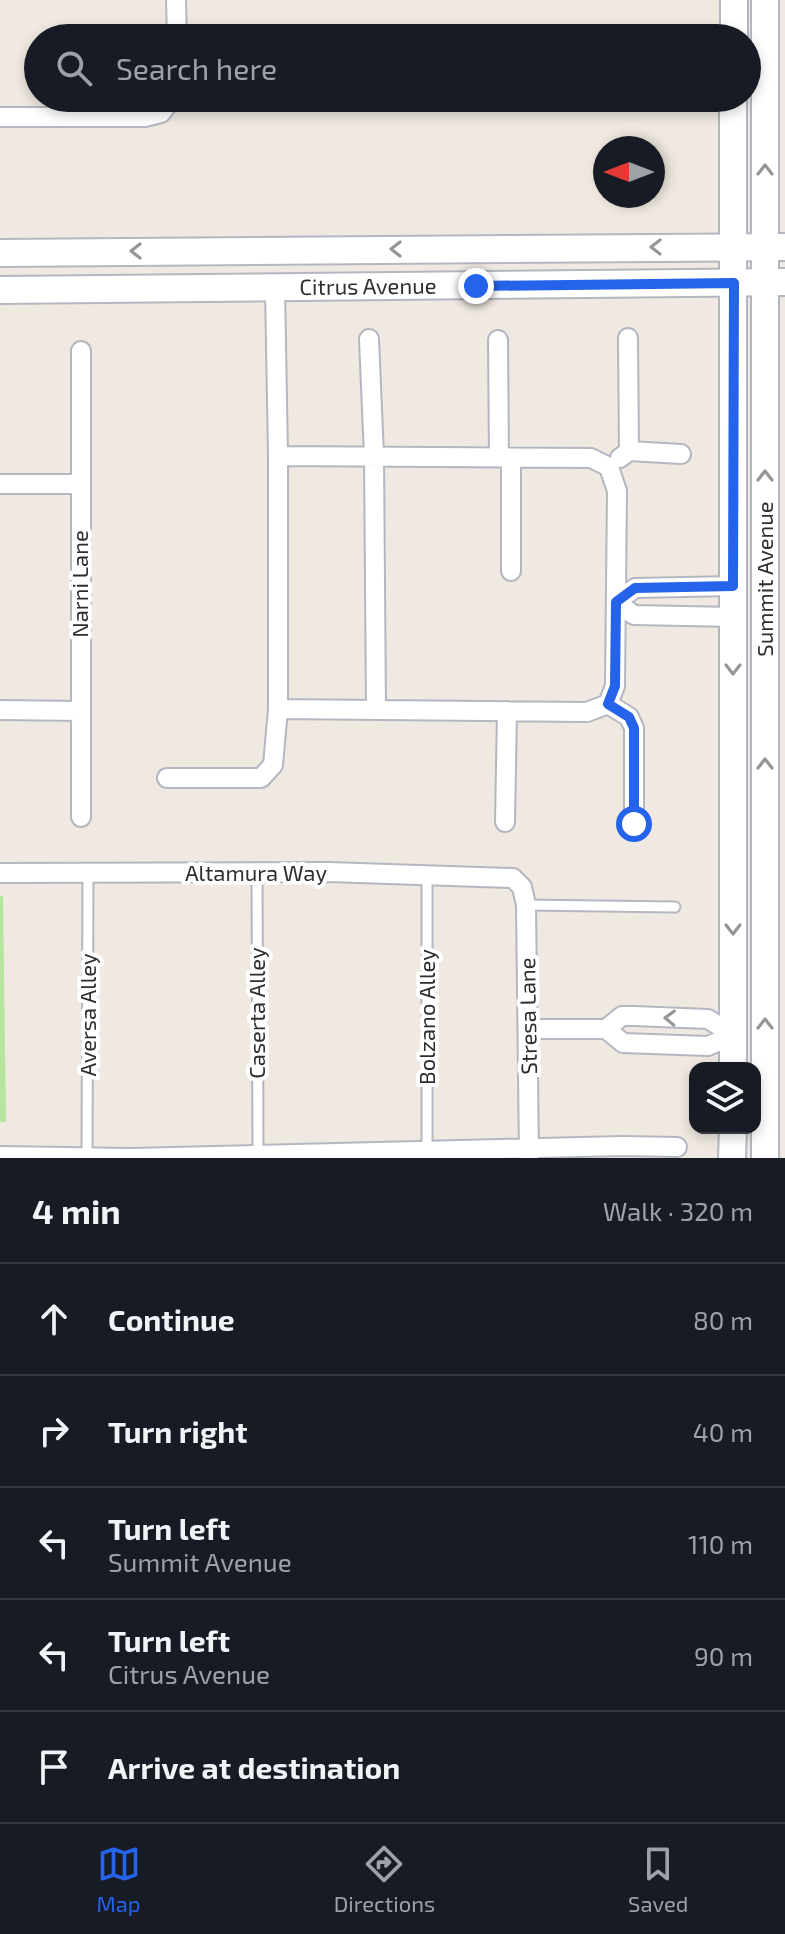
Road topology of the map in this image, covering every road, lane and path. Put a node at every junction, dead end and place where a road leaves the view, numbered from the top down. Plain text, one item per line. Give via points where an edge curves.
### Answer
1 (176, 0) edge
2 (734, 0) edge
3 (765, 0) edge
4 (177, 24) edge
5 (734, 24) edge
6 (154, 112) edge
7 (733, 112) edge
8 (0, 117) edge
9 (734, 248) junction
10 (775, 248) edge
11 (0, 253) edge
12 (775, 282) edge
13 (734, 283) junction
14 (275, 288) junction
15 (0, 290) edge
16 (628, 338) dead end
17 (369, 339) dead end
18 (498, 340) dead end
19 (81, 351) dead end
20 (629, 451) junction
21 (681, 454) dead end
22 (278, 456) junction
23 (374, 456) junction
24 (505, 457) junction
25 (609, 467) junction
26 (0, 484) edge
27 (81, 484) junction
28 (511, 571) dead end
29 (733, 586) junction
30 (662, 588) junction
31 (616, 602) junction
32 (662, 616) junction
33 (733, 617) junction
34 (608, 704) junction
35 (278, 709) junction
36 (0, 710) edge
37 (376, 710) junction
38 (81, 711) junction
39 (507, 711) junction
40 (167, 778) dead end
41 (81, 817) dead end
42 (505, 822) dead end
43 (634, 824) dead end
44 (257, 872) junction
45 (0, 873) edge
46 (88, 873) junction
47 (427, 876) junction
48 (513, 878) joint
49 (526, 905) junction
50 (675, 907) dead end
51 (528, 1029) junction
52 (606, 1029) junction
53 (733, 1035) junction
54 (733, 1062) edge
55 (733, 1134) edge
56 (677, 1147) dead end
57 (622, 1152) edge
58 (258, 1154) junction
59 (427, 1154) edge
60 (529, 1154) edge
61 (0, 1156) edge
62 (280, 1156) edge
63 (87, 1157) edge
64 (131, 1158) edge
65 (732, 1158) edge
66 (765, 1158) edge

1 - 4 street
2 - 5 main road
10 -> 3 main road, Summit Avenue
6 - 8 street via 145,117
7 - 9 main road, Summit Avenue
9 - 10 main road, Citrus Avenue
9 -> 11 main road, Citrus Avenue
9 - 13 main road, Summit Avenue
10 - 12 main road, Summit Avenue
12 - 13 main road, Citrus Avenue
66 -> 12 main road, Summit Avenue
13 - 14 main road, Citrus Avenue
13 - 29 main road, Summit Avenue
14 - 15 main road, Citrus Avenue
14 - 22 street
16 - 20 street
17 - 23 street
18 - 24 street
19 - 27 street, Narni Lane
20 - 21 street
20 - 25 street
22 - 23 street
22 - 35 street
23 - 24 street
23 - 37 street
24 - 25 street via 591,458
24 - 28 street
25 - 31 street via 617,491
26 - 27 street
27 - 38 street, Narni Lane
29 - 30 street
29 - 33 main road, Summit Avenue
30 - 31 street via 635,588
30 - 32 street
31 - 32 street via 634,615
31 - 34 street via 615,686
32 - 33 street
33 -> 53 main road, Summit Avenue
34 - 39 street via 587,712
34 - 43 street via 629,717 634,728
35 - 37 street
35 - 40 street via 273,765 261,778
36 - 38 street
37 - 39 street
38 - 41 street, Narni Lane
39 - 42 street
44 - 46 street, Altamura Way
44 - 47 street, Altamura Way
44 - 58 lane, Caserta Alley
45 - 46 street, Altamura Way
46 - 63 lane, Aversa Alley
47 - 48 street, Altamura Way
47 - 59 lane, Bolzano Alley
48 - 49 street, Stresa Lane via 522,887
49 - 50 lane
49 - 51 street, Stresa Lane
51 - 52 street
51 - 60 street, Stresa Lane
52 - 53 street via 623,1043 708,1046
53 -> 52 street via 708,1019 622,1016
53 - 54 main road, Summit Avenue
55 - 65 main road
56 - 57 street
57 - 60 street
58 - 62 street
58 - 64 street
59 - 60 street
59 - 62 street
61 - 63 street
63 - 64 street

